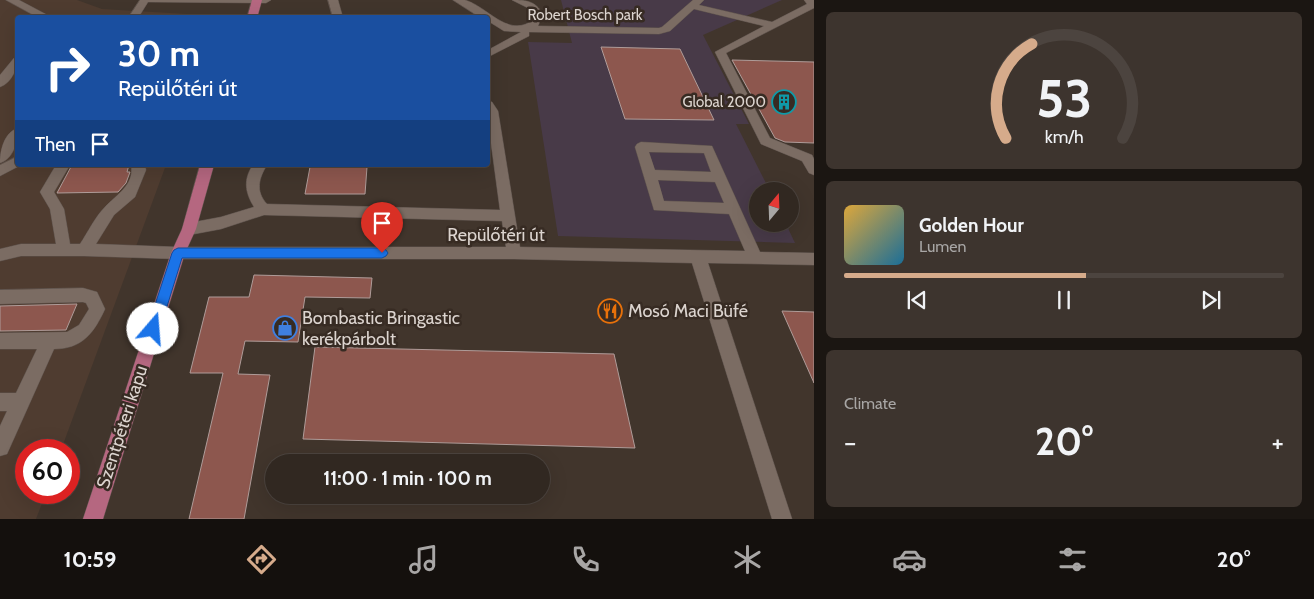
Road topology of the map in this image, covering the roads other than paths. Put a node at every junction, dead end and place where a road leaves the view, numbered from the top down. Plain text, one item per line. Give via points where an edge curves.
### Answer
1 (11, 0) edge
2 (145, 0) edge
3 (150, 0) edge
4 (260, 0) edge
5 (333, 0) edge
6 (458, 0) edge
7 (517, 0) edge
8 (809, 0) edge
9 (695, 3) edge
10 (42, 15) edge
11 (135, 15) edge
12 (253, 15) edge
13 (337, 15) edge
14 (484, 15) edge
15 (490, 19) edge
16 (774, 24) junction
17 (490, 28) edge
18 (508, 29) junction
19 (525, 32) junction
20 (490, 53) edge
21 (15, 64) edge
22 (0, 84) edge
23 (490, 108) edge
24 (15, 136) edge
25 (493, 155) edge
26 (0, 158) edge
27 (15, 163) edge
28 (62, 167) edge
29 (138, 167) edge
30 (207, 167) edge
31 (259, 167) edge
32 (814, 170) edge
33 (0, 171) edge
34 (650, 175) junction
35 (720, 177) junction
36 (264, 209) junction
37 (733, 209) junction
38 (507, 216) junction
39 (189, 229) junction
40 (0, 244) edge
41 (21, 250) junction
42 (64, 250) junction
43 (84, 250) junction
44 (178, 253) junction
45 (514, 253) junction
46 (0, 255) edge
47 (698, 257) junction
48 (755, 258) junction
49 (814, 259) edge
50 (0, 297) edge
51 (0, 342) edge
52 (49, 342) junction
53 (0, 402) edge
54 (21, 402) junction
55 (0, 447) edge
56 (93, 519) edge
57 (782, 519) edge

1 - 10 street
2 - 11 street
3 - 4 street
4 - 12 main road
5 - 13 street
6 - 14 street, Robert Bosch park
7 - 19 street via 528,3 538,14 535,24
8 - 16 street via 813,5
9 - 16 street
9 - 19 street, Robert Bosch park via 659,31
15 - 18 street, Robert Bosch park
16 - 32 street via 720,52 766,141 807,158
17 - 18 street
18 - 19 street, Robert Bosch park
19 - 20 street
21 - 22 street
23 - 25 street
24 - 26 street
25 - 38 street
27 - 33 street
28 - 42 street via 47,192 57,209
29 - 43 street via 130,193 109,211
30 - 39 main road, Szentpéteri kapu
31 - 36 street via 253,176 254,196
34 - 35 street
34 - 35 street via 641,147 708,149
34 - 37 street via 659,206
35 - 37 street
36 - 38 street
36 - 39 street
37 - 48 street
38 - 45 street
39 - 44 main road, Szentpéteri kapu
40 - 41 street
41 - 42 street, Repülőtéri út
41 - 46 street
42 - 43 street, Repülőtéri út
43 - 44 street, Repülőtéri út
44 - 45 street, Repülőtéri út
44 - 56 main road, Szentpéteri kapu
45 - 47 street, Repülőtéri út
47 - 48 street, Repülőtéri út
47 - 57 street
48 - 49 street, Repülőtéri út
50 - 52 street via 83,295 96,302 97,308 84,332 66,342
51 - 52 street
52 - 54 street
53 - 54 street
54 - 55 street

